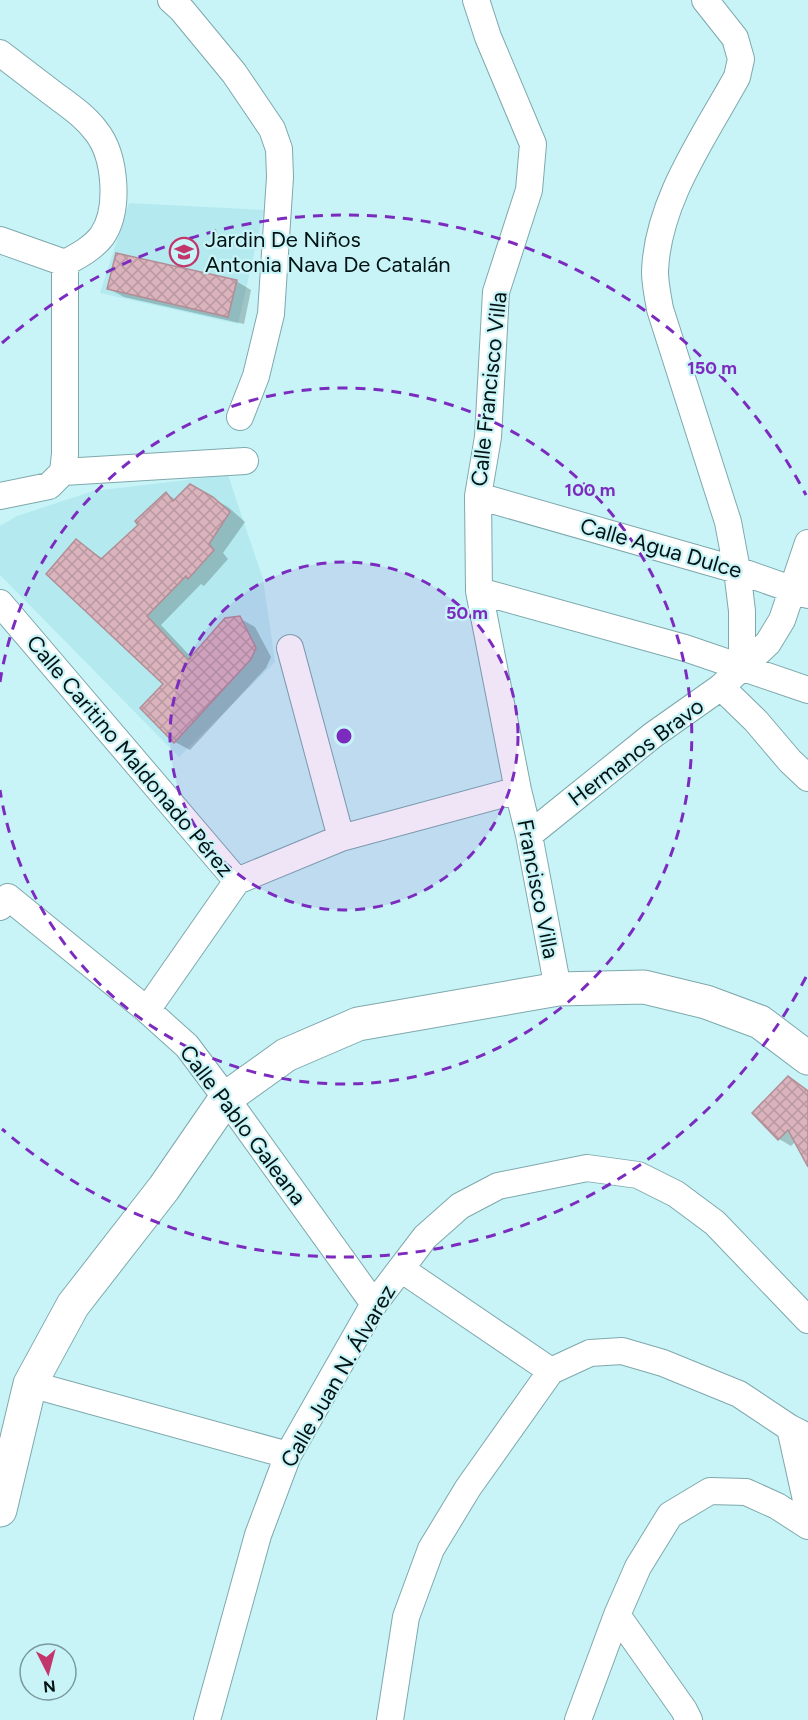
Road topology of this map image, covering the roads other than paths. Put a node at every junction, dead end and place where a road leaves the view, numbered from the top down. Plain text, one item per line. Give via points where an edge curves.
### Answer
1 (171, 0) edge
2 (476, 0) edge
3 (705, 0) edge
4 (0, 53) edge
5 (0, 240) edge
6 (65, 263) junction
7 (240, 417) dead end
8 (245, 461) dead end
9 (63, 472) junction
10 (0, 496) edge
11 (478, 496) junction
12 (808, 543) edge
13 (737, 570) junction
14 (479, 591) junction
15 (800, 593) edge
16 (0, 603) edge
17 (290, 648) dead end
18 (742, 668) junction
19 (721, 687) junction
20 (808, 690) edge
21 (808, 778) edge
22 (518, 790) junction
23 (529, 834) junction
24 (340, 838) junction
25 (237, 881) junction
26 (4, 902) edge
27 (558, 989) junction
28 (147, 1010) junction
29 (808, 1058) edge
30 (226, 1098) junction
31 (401, 1269) junction
32 (374, 1304) junction
33 (808, 1320) edge
34 (552, 1371) junction
35 (30, 1384) junction
36 (799, 1432) edge
37 (288, 1455) junction
38 (808, 1509) edge
39 (0, 1510) edge
40 (808, 1526) edge
41 (617, 1615) junction
42 (207, 1720) edge
43 (390, 1720) edge
44 (578, 1720) edge
45 (689, 1720) edge

1 - 7 street via 234,73 272,129 279,149 271,314 256,376
2 - 11 street, Calle Francisco Villa via 533,144 529,190 496,292 488,437
3 - 13 street via 735,38 741,59 737,77 668,209 655,273 660,309 728,522
4 - 6 street via 78,112 98,132 110,160 114,199 111,217 101,237
5 - 6 street
6 - 9 street
8 - 9 street
9 - 10 street via 49,486
11 - 13 street, Calle Agua Dulce
11 - 14 street, Calle Francisco Villa
12 - 15 street, Hermanos Bravo
13 - 15 street, Calle Agua Dulce
13 - 18 street
14 - 18 street via 685,648
14 - 22 street, Calle Francisco Villa
15 - 18 street, Hermanos Bravo via 768,643
16 - 25 street, Calle Caritino Maldonado Pérez
17 - 24 street
18 - 19 street, Hermanos Bravo
18 - 20 street
19 - 21 street
19 - 23 street, Hermanos Bravo via 653,735
22 - 23 street, Francisco Villa
22 - 24 street
23 - 27 street, Francisco Villa
24 - 25 street
25 - 28 street
26 - 28 street, Calle Pablo Galeana
27 - 29 street via 644,987 706,1002 760,1022
27 - 30 street via 358,1024 286,1055
28 - 30 street, Calle Pablo Galeana via 187,1046
30 - 32 street, Calle Pablo Galeana
30 - 35 street via 164,1188 73,1305
31 - 32 street, Calle Juan N. Álvarez
31 - 33 street, Calle Juan N. Álvarez via 425,1237 460,1206 498,1186 587,1168 638,1175 676,1194 715,1223
31 - 34 street
32 - 37 street, Calle Juan N. Álvarez
34 - 36 street via 590,1353 622,1351 739,1394
34 - 43 street via 468,1488 431,1549 406,1617
35 - 37 street
35 - 39 street
36 - 38 street
37 - 42 street, Calle Juan N. Álvarez via 258,1535
40 - 41 street via 746,1492 710,1491 670,1515 638,1567
41 - 44 street
41 - 45 street

